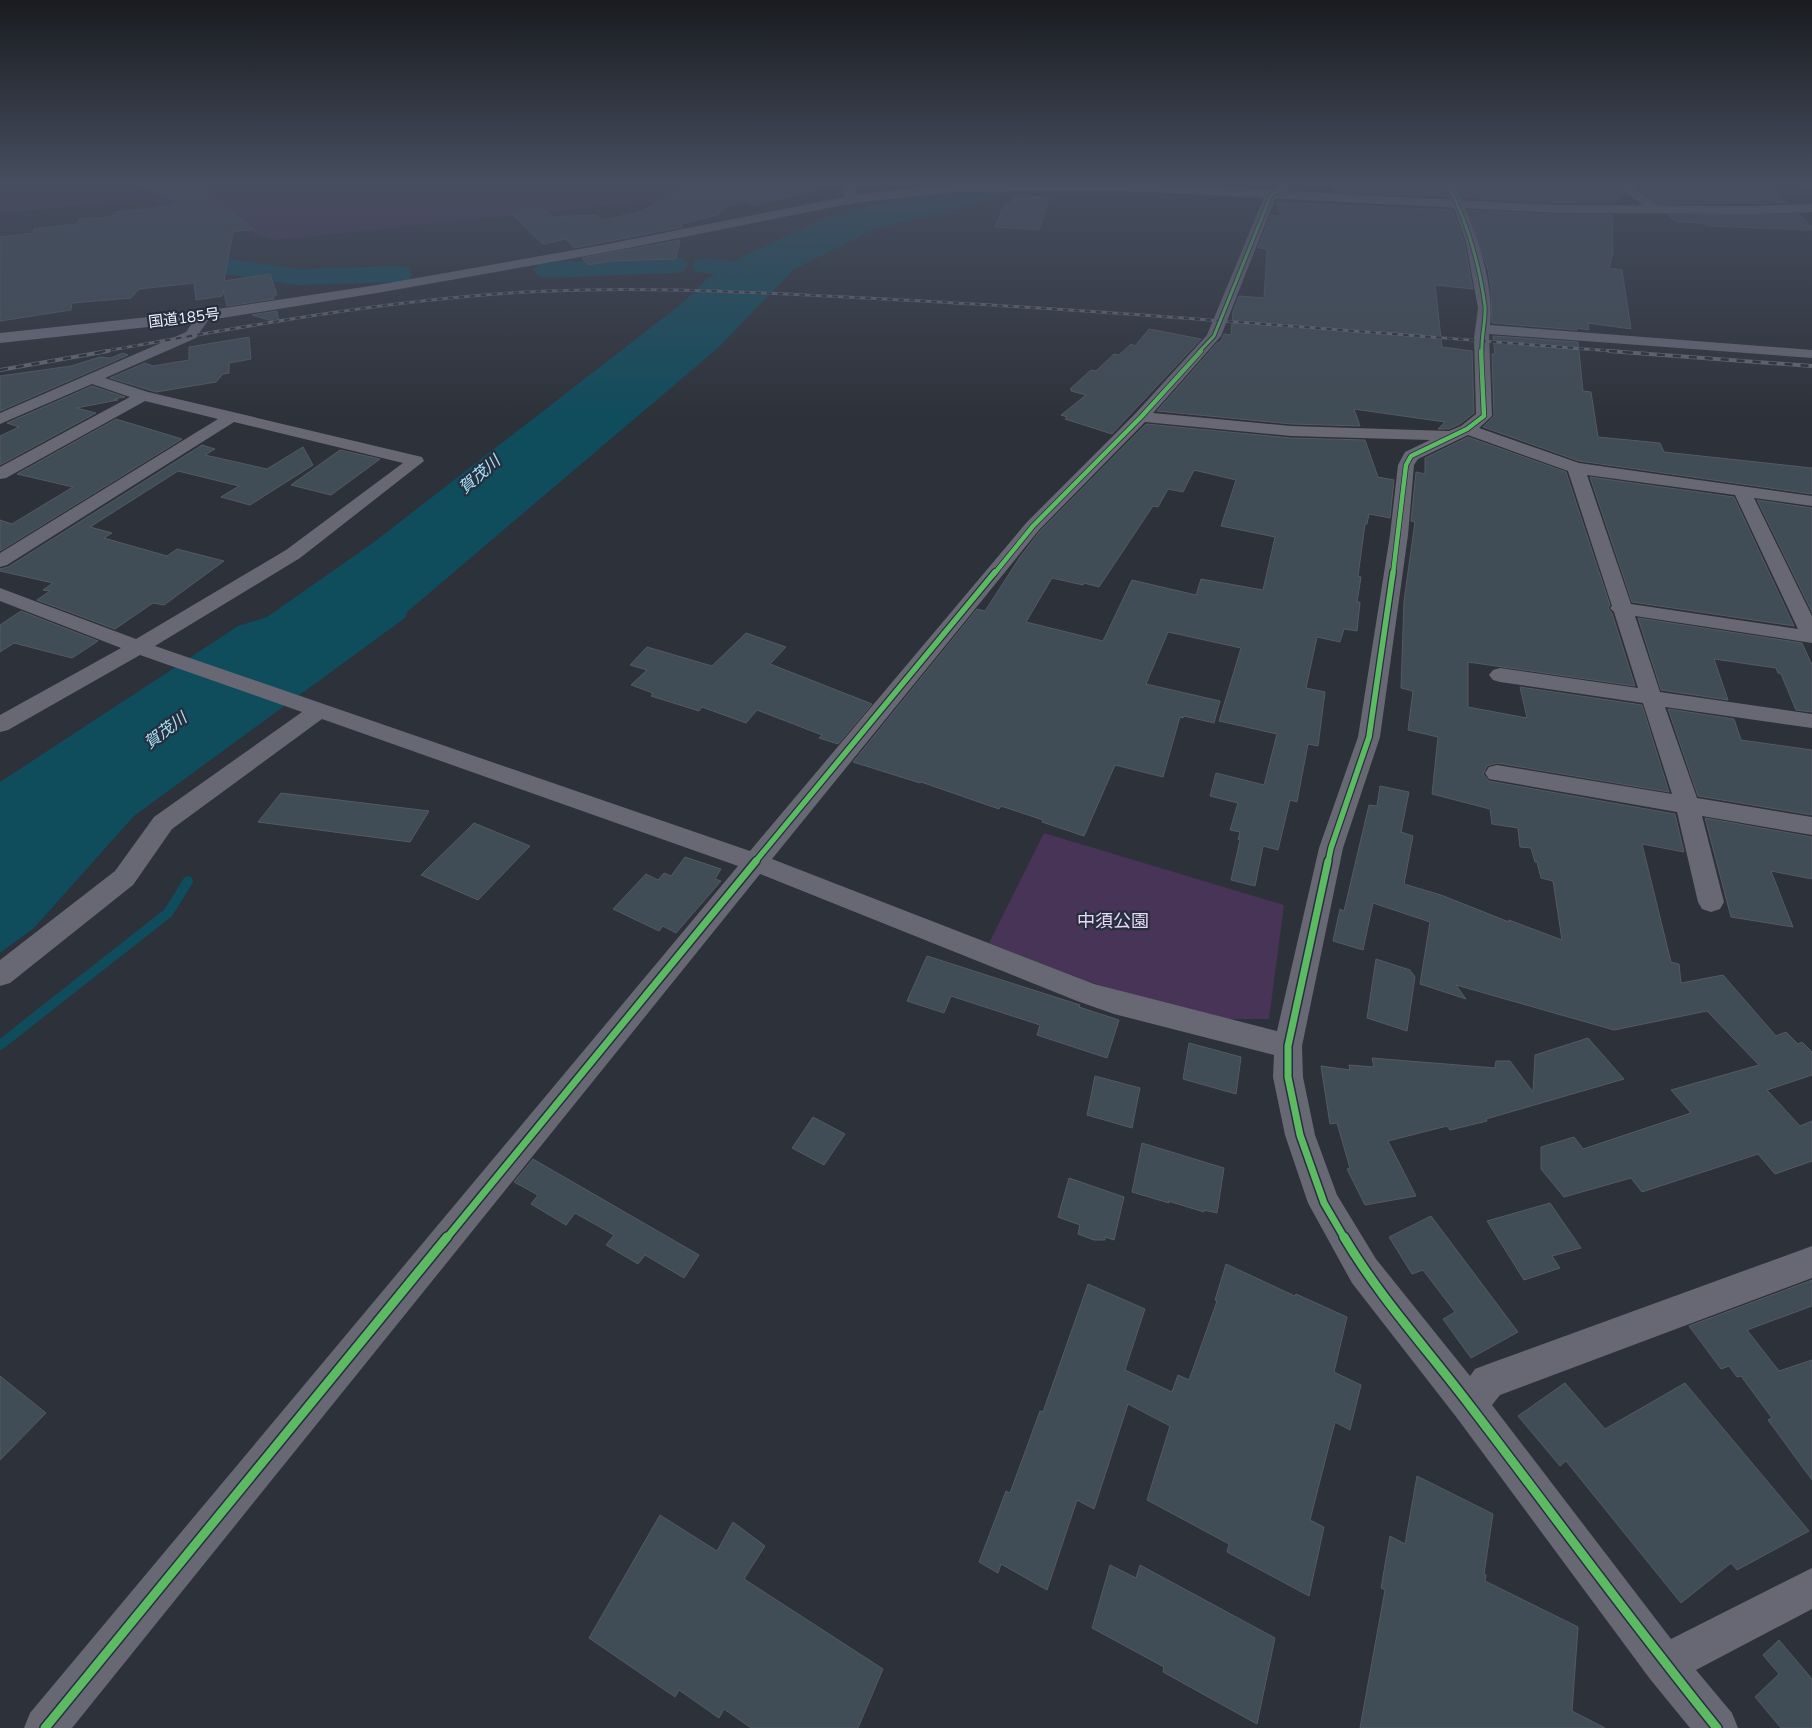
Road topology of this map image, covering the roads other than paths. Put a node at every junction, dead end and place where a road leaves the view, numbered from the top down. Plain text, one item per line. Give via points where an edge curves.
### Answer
1 (528, 262) edge
2 (1246, 262) edge
3 (1476, 262) edge
4 (204, 316) junction
5 (1482, 329) junction
6 (0, 338) edge
7 (1812, 354) edge
8 (90, 379) junction
9 (143, 396) junction
10 (1141, 417) junction
11 (230, 418) junction
12 (0, 419) edge
13 (1460, 432) junction
14 (1576, 468) junction
15 (0, 474) edge
16 (1742, 492) junction
17 (1812, 501) edge
18 (0, 561) edge
19 (0, 594) edge
20 (1620, 608) junction
21 (1812, 637) edge
22 (145, 650) junction
23 (1500, 675) dead end
24 (1650, 698) junction
25 (313, 707) junction
26 (1812, 721) edge
27 (0, 725) edge
28 (1497, 774) dead end
29 (1687, 805) junction
30 (1812, 826) edge
31 (755, 862) junction
32 (1711, 902) dead end
33 (0, 975) edge
34 (1288, 1046) junction
35 (1812, 1262) edge
36 (1470, 1405) junction
37 (1812, 1588) edge
38 (1665, 1664) junction
39 (45, 1728) edge
40 (1717, 1728) edge

1 - 4 highway, 国道185号
2 - 10 street via 1214,336
3 - 5 street via 1485,308
4 - 6 highway, 国道185号
4 - 8 street via 191,335
5 - 7 street
5 - 13 street via 1484,416
8 - 9 street
8 - 12 street
9 - 11 street
9 - 15 street
10 - 13 street via 1291,431
10 - 31 street via 1033,526
11 - 18 street
11 - 22 street via 416,461 293,554
13 - 14 street
13 - 34 street via 1411,456 1406,465 1369,737 1332,848
14 - 16 street
14 - 20 street
16 - 17 street
16 - 21 street
19 - 22 street
20 - 21 street
20 - 24 street
22 - 25 street
22 - 27 street
23 - 24 street
24 - 26 street
24 - 29 street
25 - 31 street
25 - 33 street via 163,823 124,878
28 - 29 street
29 - 30 street
29 - 32 street
31 - 34 street via 1087,993
31 - 39 street
34 - 36 street via 1288,1077 1300,1136 1324,1203 1364,1271
35 - 36 street via 1488,1382
36 - 38 street
37 - 38 street
38 - 40 street

